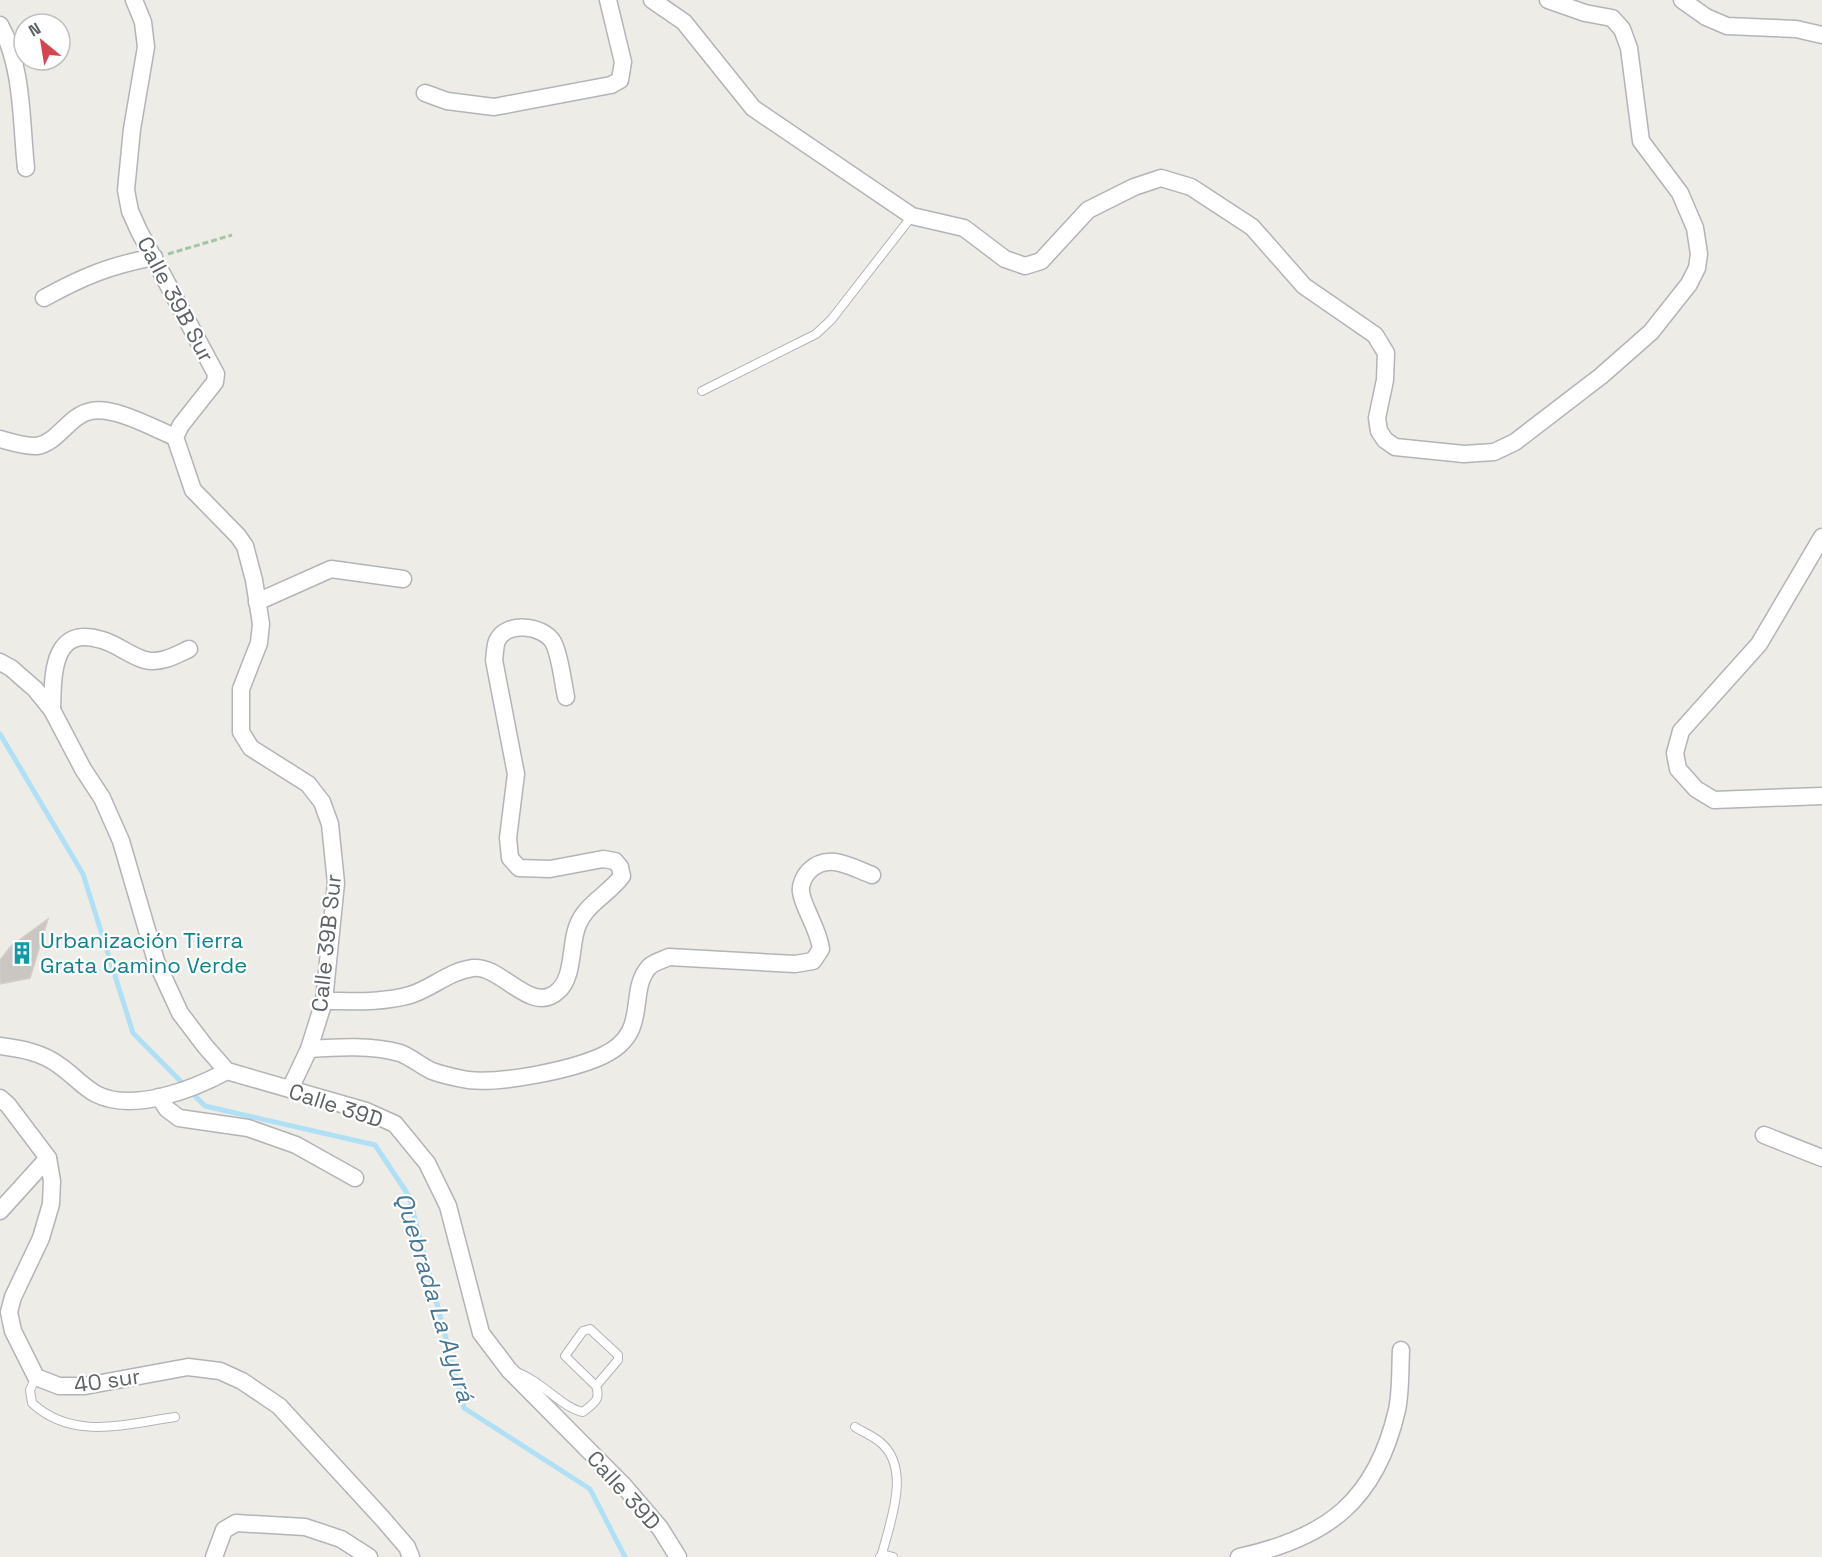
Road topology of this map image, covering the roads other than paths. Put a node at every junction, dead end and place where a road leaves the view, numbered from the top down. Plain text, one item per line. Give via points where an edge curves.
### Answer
1 (134, 0) edge
2 (608, 0) edge
3 (652, 0) edge
4 (1548, 0) edge
5 (1682, 0) edge
6 (0, 25) edge
7 (1822, 36) edge
8 (425, 93) dead end
9 (26, 168) dead end
10 (912, 216) junction
11 (154, 257) junction
12 (44, 298) dead end
13 (702, 391) dead end
14 (175, 437) junction
15 (0, 439) edge
16 (1822, 537) edge
17 (403, 579) dead end
18 (257, 602) junction
19 (189, 649) dead end
20 (0, 662) edge
21 (566, 698) dead end
22 (52, 710) junction
23 (1822, 796) edge
24 (872, 875) dead end
25 (324, 1001) junction
26 (0, 1046) edge
27 (309, 1049) junction
28 (227, 1071) junction
29 (290, 1089) junction
30 (165, 1095) junction
31 (0, 1098) edge
32 (1764, 1135) dead end
33 (48, 1158) junction
34 (1822, 1158) edge
35 (355, 1178) dead end
36 (0, 1211) edge
37 (1401, 1350) dead end
38 (509, 1370) junction
39 (36, 1377) junction
40 (596, 1386) junction
41 (175, 1417) dead end
42 (855, 1427) dead end
43 (407, 1554) edge
44 (881, 1556) edge
45 (214, 1557) edge
46 (369, 1557) edge
47 (678, 1557) edge
48 (893, 1557) edge
49 (1239, 1557) edge

1 - 11 street, Calle 39B Sur via 143,22 146,47 126,190 130,212
2 - 8 street via 623,63 620,80 611,85 494,107 447,101
3 - 10 street via 684,22 753,108
4 - 10 street via 1612,18 1622,29 1629,48 1641,141 1680,193 1695,228 1697,268 1651,332 1536,428 1494,452 1464,454 1395,447 1385,440 1377,418 1386,353 1376,335 1304,286 1252,227 1191,187 1161,178 1134,186 1088,210 1041,261 1025,266 1005,259 964,228
5 - 7 street via 1727,26 1796,28
6 - 9 street via 15,72
10 - 13 lane via 816,334
11 - 12 street via 90,273
11 - 14 street, Calle 39B Sur via 216,374 210,390
14 - 15 street via 106,411 90,411 39,446
14 - 18 street, Calle 39B Sur via 192,490 245,546
16 - 23 street via 1759,644 1681,731 1675,753 1678,769 1696,789 1714,800
17 - 18 street via 331,569
18 - 25 street, Calle 39B Sur via 259,643 241,689 241,732 251,748 308,784 322,802 330,824 336,883
19 - 22 street via 164,660 146,660 103,640 82,638 64,645 54,661
20 - 22 street via 35,689
21 - 25 street via 554,643 543,631 524,627 506,631 497,641 494,660 516,774 508,838 510,858 519,868 550,869 603,859 615,861 622,876 584,912 577,927 566,982 557,993 541,999 527,995 493,970 473,968 412,994 386,1000
22 - 28 street via 102,798 121,841 156,961 180,1013
24 - 27 street via 834,861 816,864 804,876 801,892 819,932 821,949 813,961 795,964 669,957 650,966 641,980 637,1017 626,1038 604,1055 575,1064 524,1077 468,1080 432,1071 400,1054 369,1049
25 - 27 street, Calle 39B Sur
26 - 30 street via 27,1049 58,1064 95,1094 113,1101
27 - 29 street, Calle 39B Sur
28 - 29 street, Calle 39D
28 - 30 street
29 - 38 street, Calle 39D via 396,1124 427,1163 448,1206 481,1333
30 - 35 street via 167,1109 179,1118 248,1128 296,1145
31 - 33 street
32 - 34 street
33 - 36 street
33 - 39 street via 51,1204 41,1238 9,1312 13,1331
37 - 49 street via 1398,1408 1384,1450 1345,1512 1316,1532 1274,1549
38 - 40 lane via 532,1378 582,1412 597,1400
38 - 47 street, Calle 39D via 624,1486 660,1528
39 - 41 lane via 30,1390 32,1403 46,1416 75,1425 110,1428
39 - 43 street, 40 sur via 59,1386 85,1386 188,1367 220,1371 242,1381 279,1406
40 - 40 lane via 565,1356 583,1331 590,1329 618,1355
42 - 44 lane via 880,1442 896,1468 896,1492
44 - 48 lane
45 - 46 street via 224,1530 236,1523 305,1527 341,1539

